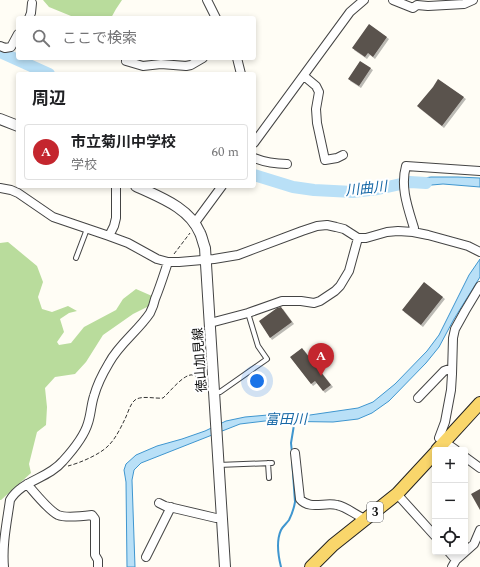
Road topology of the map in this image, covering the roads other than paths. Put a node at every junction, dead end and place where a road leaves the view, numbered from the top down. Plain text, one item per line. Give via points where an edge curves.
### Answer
1 (206, 0) edge
2 (364, 0) edge
3 (393, 0) edge
4 (473, 0) edge
5 (32, 3) dead end
6 (29, 16) edge
7 (215, 16) edge
8 (16, 38) edge
9 (0, 46) edge
10 (124, 60) edge
11 (200, 60) edge
12 (238, 60) edge
13 (240, 72) edge
14 (304, 76) junction
15 (0, 119) edge
16 (16, 125) edge
17 (256, 140) edge
18 (343, 155) dead end
19 (256, 159) edge
20 (287, 164) dead end
21 (480, 171) edge
22 (0, 188) edge
23 (116, 188) edge
24 (140, 188) edge
25 (221, 188) edge
26 (194, 224) junction
27 (87, 228) junction
28 (413, 232) junction
29 (110, 236) junction
30 (358, 238) junction
31 (480, 252) edge
32 (76, 258) dead end
33 (205, 259) junction
34 (168, 262) junction
35 (480, 286) edge
36 (248, 313) junction
37 (210, 323) junction
38 (452, 368) junction
39 (214, 390) junction
40 (418, 398) dead end
41 (480, 403) edge
42 (441, 446) edge
43 (295, 454) dead end
44 (432, 456) edge
45 (468, 459) edge
46 (218, 465) junction
47 (480, 468) edge
48 (269, 478) dead end
49 (27, 484) junction
50 (398, 494) junction
51 (159, 503) dead end
52 (171, 507) junction
53 (222, 518) junction
54 (363, 520) junction
55 (480, 530) edge
56 (432, 533) edge
57 (146, 557) dead end
58 (454, 564) edge
59 (4, 567) edge
60 (98, 567) edge
61 (225, 567) edge
62 (311, 567) edge

1 - 7 street
2 - 14 street via 350,12
3 - 4 street via 413,8 417,5 464,4
5 - 6 street
8 - 9 street via 11,48
10 - 11 street via 143,66 186,66
12 - 13 street
14 - 17 street
14 - 18 street via 319,92 317,123 325,160
15 - 16 street
19 - 20 street
21 - 28 street via 406,166 403,175 404,194
22 - 27 street via 18,193 53,217
23 - 29 street via 116,218
24 - 26 street, 徳山加見線 via 175,205
25 - 26 street
26 - 33 street, 徳山加見線 via 200,232 205,248
27 - 29 street
27 - 32 lane
28 - 30 street via 387,232
28 - 31 street via 468,246
29 - 34 street
30 - 33 street via 344,229 327,225 317,226 238,255
30 - 36 street via 349,271 335,291 314,303 282,301
33 - 34 street
33 - 37 street, 徳山加見線
34 - 49 street via 151,312 109,362 94,397 88,424 78,444 58,467
35 - 38 street via 455,329
36 - 37 street
36 - 39 lane via 258,346 267,359 220,392
37 - 39 street, 徳山加見線
38 - 40 street via 444,372
38 - 42 street via 448,408 439,438
39 - 46 street, 徳山加見線
41 - 42 main road
43 - 54 street via 300,499 303,502 309,505 337,505
44 - 50 main road, 3
45 - 47 street
46 - 48 lane via 270,463
46 - 53 street, 徳山加見線
49 - 59 street via 10,500 3,547
49 - 60 street via 59,516 92,515 95,519 95,556
50 - 54 main road, 3
50 - 56 street
51 - 52 street
52 - 53 street
52 - 57 street
53 - 61 street, 徳山加見線
54 - 62 main road, 3
55 - 58 street via 474,544

